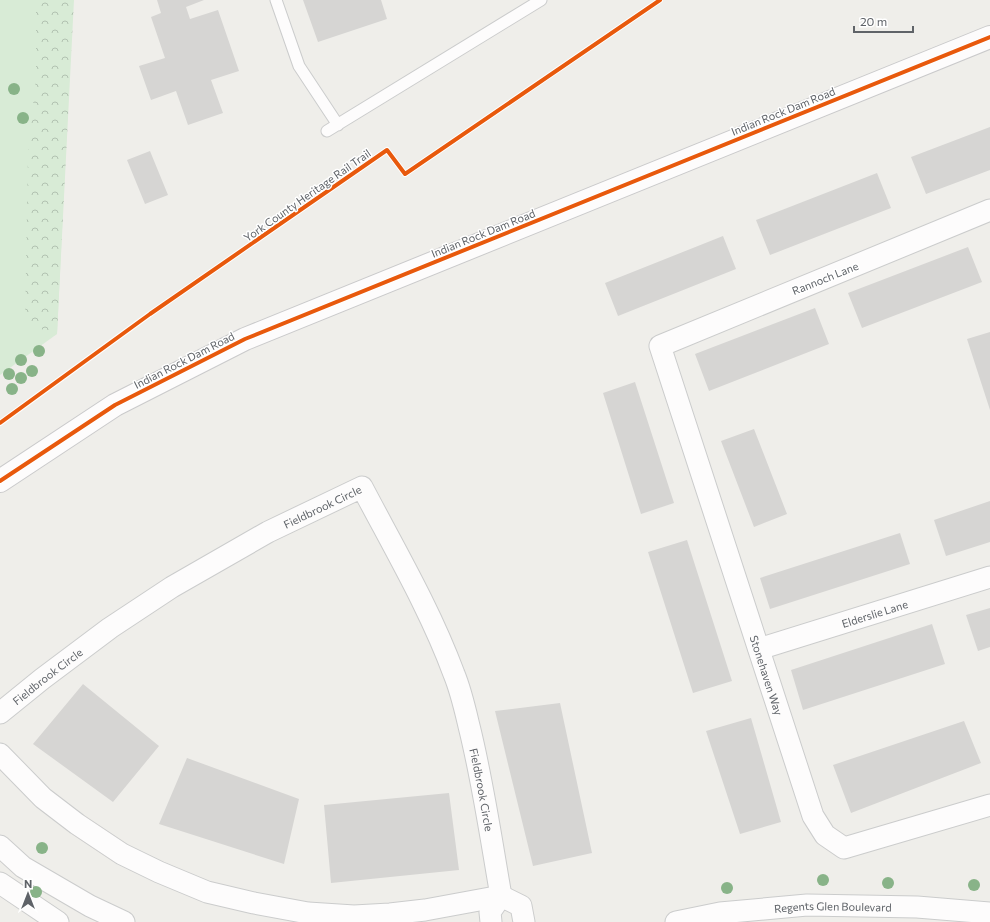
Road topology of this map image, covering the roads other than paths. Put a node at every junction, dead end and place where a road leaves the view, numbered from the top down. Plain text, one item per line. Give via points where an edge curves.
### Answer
1 (276, 0) edge
2 (542, 0) edge
3 (990, 37) edge
4 (338, 125) junction
5 (327, 131) dead end
6 (990, 210) edge
7 (660, 346) joint
8 (0, 481) edge
9 (990, 577) edge
10 (759, 649) junction
11 (0, 713) edge
12 (0, 754) edge
13 (990, 805) edge
14 (0, 846) edge
15 (0, 884) edge
16 (501, 896) junction
17 (990, 913) edge
18 (58, 922) edge
19 (124, 922) edge
20 (492, 922) edge
21 (524, 922) edge
22 (676, 922) edge

1 - 4 lane via 299,66
2 - 4 lane
3 - 8 street, Indian Rock Dam Road via 245,339 115,405
4 - 5 lane
6 - 7 street, Rannoch Lane
7 - 10 street, Stonehaven Way
9 - 10 street, Elderslie Lane
10 - 13 street, Stonehaven Way via 813,816 825,835 844,848
11 - 16 street, Fieldbrook Circle via 110,628 172,587 268,532 362,487 441,641 463,700 481,778
12 - 16 street via 43,798 122,854 207,892 308,913 354,916 425,910
14 - 19 street via 23,867 90,906
15 - 18 street
16 - 20 street via 490,912
16 - 21 street via 521,906
17 - 22 street, Regents Glen Boulevard via 917,907 806,905 720,913

